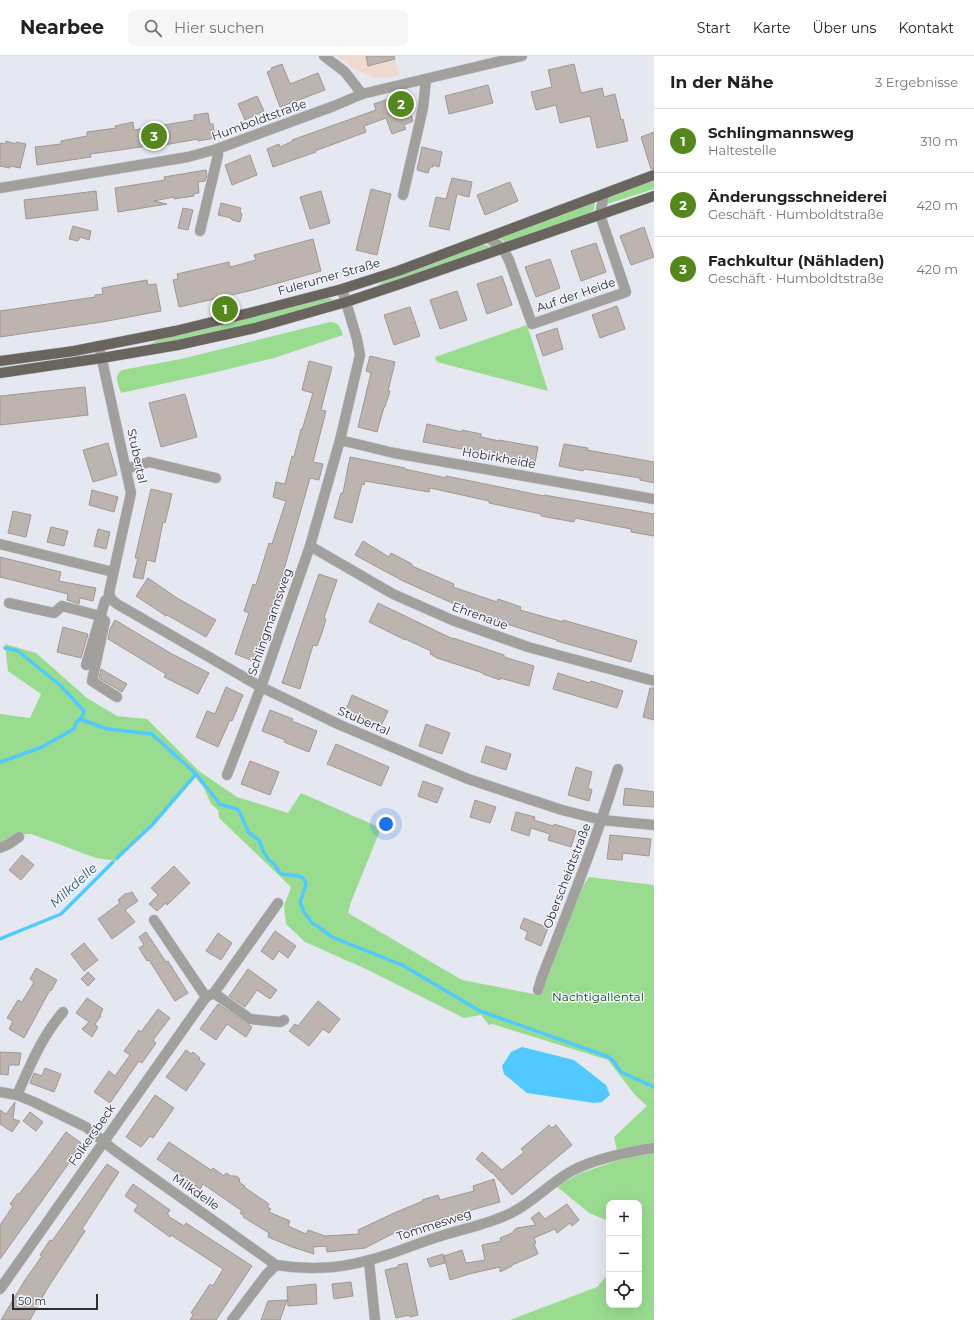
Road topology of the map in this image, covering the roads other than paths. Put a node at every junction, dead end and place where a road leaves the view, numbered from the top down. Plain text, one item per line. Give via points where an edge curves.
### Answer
1 (324, 56) edge
2 (522, 56) edge
3 (426, 80) junction
4 (362, 94) junction
5 (217, 149) junction
6 (654, 175) edge
7 (0, 188) edge
8 (604, 194) junction
9 (403, 195) dead end
10 (654, 196) edge
11 (600, 214) junction
12 (200, 231) dead end
13 (488, 238) junction
14 (503, 249) junction
15 (342, 288) junction
16 (346, 302) junction
17 (99, 346) junction
18 (102, 358) junction
19 (0, 361) edge
20 (0, 373) edge
21 (340, 440) junction
22 (126, 469) junction
23 (216, 478) dead end
24 (654, 499) edge
25 (0, 544) edge
26 (310, 546) junction
27 (113, 572) junction
28 (110, 596) junction
29 (10, 603) dead end
30 (100, 616) junction
31 (86, 665) dead end
32 (654, 681) edge
33 (260, 687) junction
34 (117, 697) dead end
35 (618, 770) dead end
36 (227, 775) dead end
37 (602, 820) junction
38 (654, 826) edge
39 (19, 837) dead end
40 (0, 848) edge
41 (278, 903) dead end
42 (154, 920) dead end
43 (538, 990) dead end
44 (210, 995) junction
45 (63, 1012) dead end
46 (284, 1020) dead end
47 (0, 1092) edge
48 (17, 1095) junction
49 (103, 1141) junction
50 (654, 1148) edge
51 (369, 1261) junction
52 (276, 1265) junction
53 (0, 1289) edge
54 (232, 1320) edge
55 (375, 1320) edge

1 - 4 street via 344,72
2 - 3 street, Humboldtstraße
3 - 4 street, Humboldtstraße
3 - 9 street via 423,108
4 - 5 street, Humboldtstraße
5 - 7 street, Humboldtstraße via 188,157
5 - 12 street via 218,155
6 - 8 main road, Fulerumer Straße
8 - 11 street, Auf der Heide
8 - 13 main road, Fulerumer Straße
10 - 11 main road
11 - 14 main road
11 - 14 street, Auf der Heide via 626,292 532,324
13 - 14 street, Auf der Heide
13 - 15 main road, Fulerumer Straße
14 - 16 main road
15 - 16 street, Schlingmannsweg
15 - 17 main road, Fulerumer Straße via 213,322
16 - 18 main road via 255,328
16 - 21 street, Schlingmannsweg via 360,355
17 - 18 street, Stubertal
17 - 19 main road, Fulerumer Straße
18 - 20 main road
18 - 22 street, Stubertal
21 - 24 street, Hobirkheide via 394,453
21 - 26 street, Schlingmannsweg
22 - 23 street via 149,462
22 - 27 street, Stubertal via 132,493
25 - 27 street
26 - 32 street, Ehrenaue via 393,594 452,620 528,647
26 - 33 street, Schlingmannsweg
27 - 28 street, Stubertal
28 - 30 street via 104,601
28 - 33 street, Stubertal via 117,604
29 - 30 street via 54,613 62,606
30 - 31 street
30 - 34 street via 104,621 92,681
33 - 36 street, Schlingmannsweg
33 - 37 street, Stubertal via 340,725 468,779 562,810
35 - 37 street, Oberscheidtstraße
37 - 38 street, Stubertal
37 - 43 street, Oberscheidtstraße
39 - 40 street
41 - 44 street, Folkersbeck
42 - 44 street
44 - 46 street via 250,1020
44 - 49 street, Folkersbeck
45 - 48 street via 38,1048
47 - 48 street, Milkdelle
48 - 49 street, Milkdelle via 63,1114 86,1127
49 - 52 street, Milkdelle
49 - 53 street, Folkersbeck
50 - 51 street, Tommesweg via 631,1152 571,1171 512,1213
51 - 52 street, Tommesweg via 315,1268
51 - 55 street
52 - 54 street

